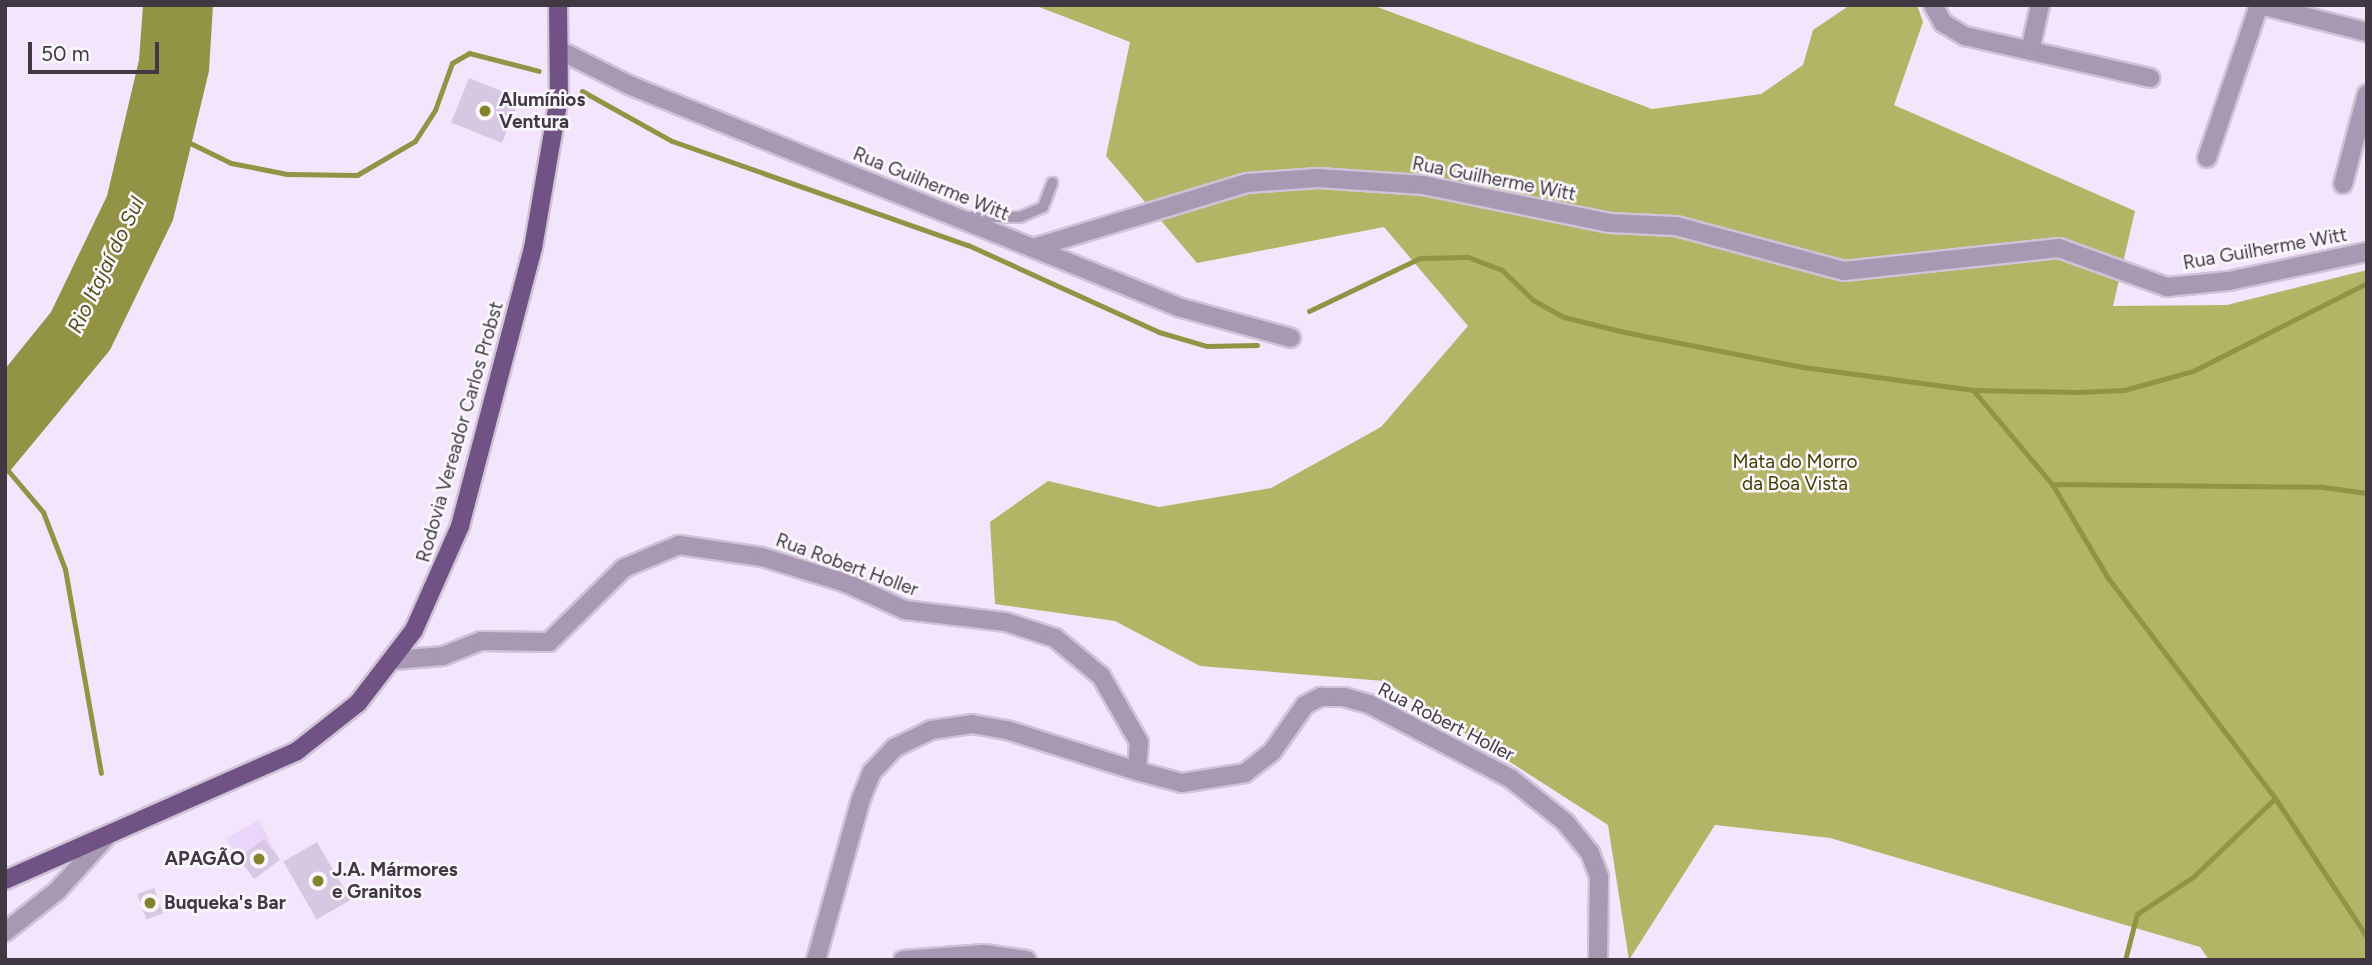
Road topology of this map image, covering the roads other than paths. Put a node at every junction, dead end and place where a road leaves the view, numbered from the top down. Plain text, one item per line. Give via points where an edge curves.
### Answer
1 (558, 5) edge
2 (1933, 5) edge
3 (2039, 5) edge
4 (2259, 5) edge
5 (2367, 32) edge
6 (561, 51) junction
7 (2030, 51) junction
8 (2150, 78) dead end
9 (2367, 94) edge
10 (2207, 158) dead end
11 (1052, 183) dead end
12 (2343, 184) dead end
13 (956, 217) junction
14 (1033, 248) junction
15 (2367, 252) edge
16 (1291, 338) dead end
17 (394, 660) junction
18 (1137, 771) junction
19 (106, 838) junction
20 (5, 880) edge
21 (5, 932) edge
22 (1593, 956) edge
23 (816, 960) edge
24 (903, 960) edge
25 (1027, 960) edge

1 - 6 main road, Rodovia Vereador Carlos Probst
2 - 7 street via 1949,29
3 - 7 street
4 - 5 street
4 - 10 street
6 - 13 street, Rua Guilherme Witt via 639,89
6 - 17 main road, Rodovia Vereador Carlos Probst via 545,198 460,526 433,596
7 - 8 street
9 - 12 street
11 - 13 lane via 1043,207 1020,217
13 - 14 street, Rua Guilherme Witt
14 - 15 street, Rua Guilherme Witt via 1247,183 1318,178 1423,185 1610,223 1676,226 1844,271 2059,248 2167,287 2229,281
14 - 16 street via 1178,307
17 - 18 street, Rua Robert Holler via 443,656 481,641 549,642 624,568 679,545 722,547 846,583 905,610 1006,622 1055,638 1101,676 1139,742
17 - 19 main road, Rodovia Vereador Carlos Probst via 358,703 298,751
18 - 22 street, Rua Robert Holler via 1182,783 1245,773 1272,752 1294,717 1313,701 1345,697 1369,704 1525,788 1565,822 1590,853 1599,877
18 - 23 street via 1007,730 972,724 931,730 894,748 872,772 861,799
19 - 20 main road, Rodovia Vereador Carlos Probst
19 - 21 street via 57,891
24 - 25 street via 985,954

